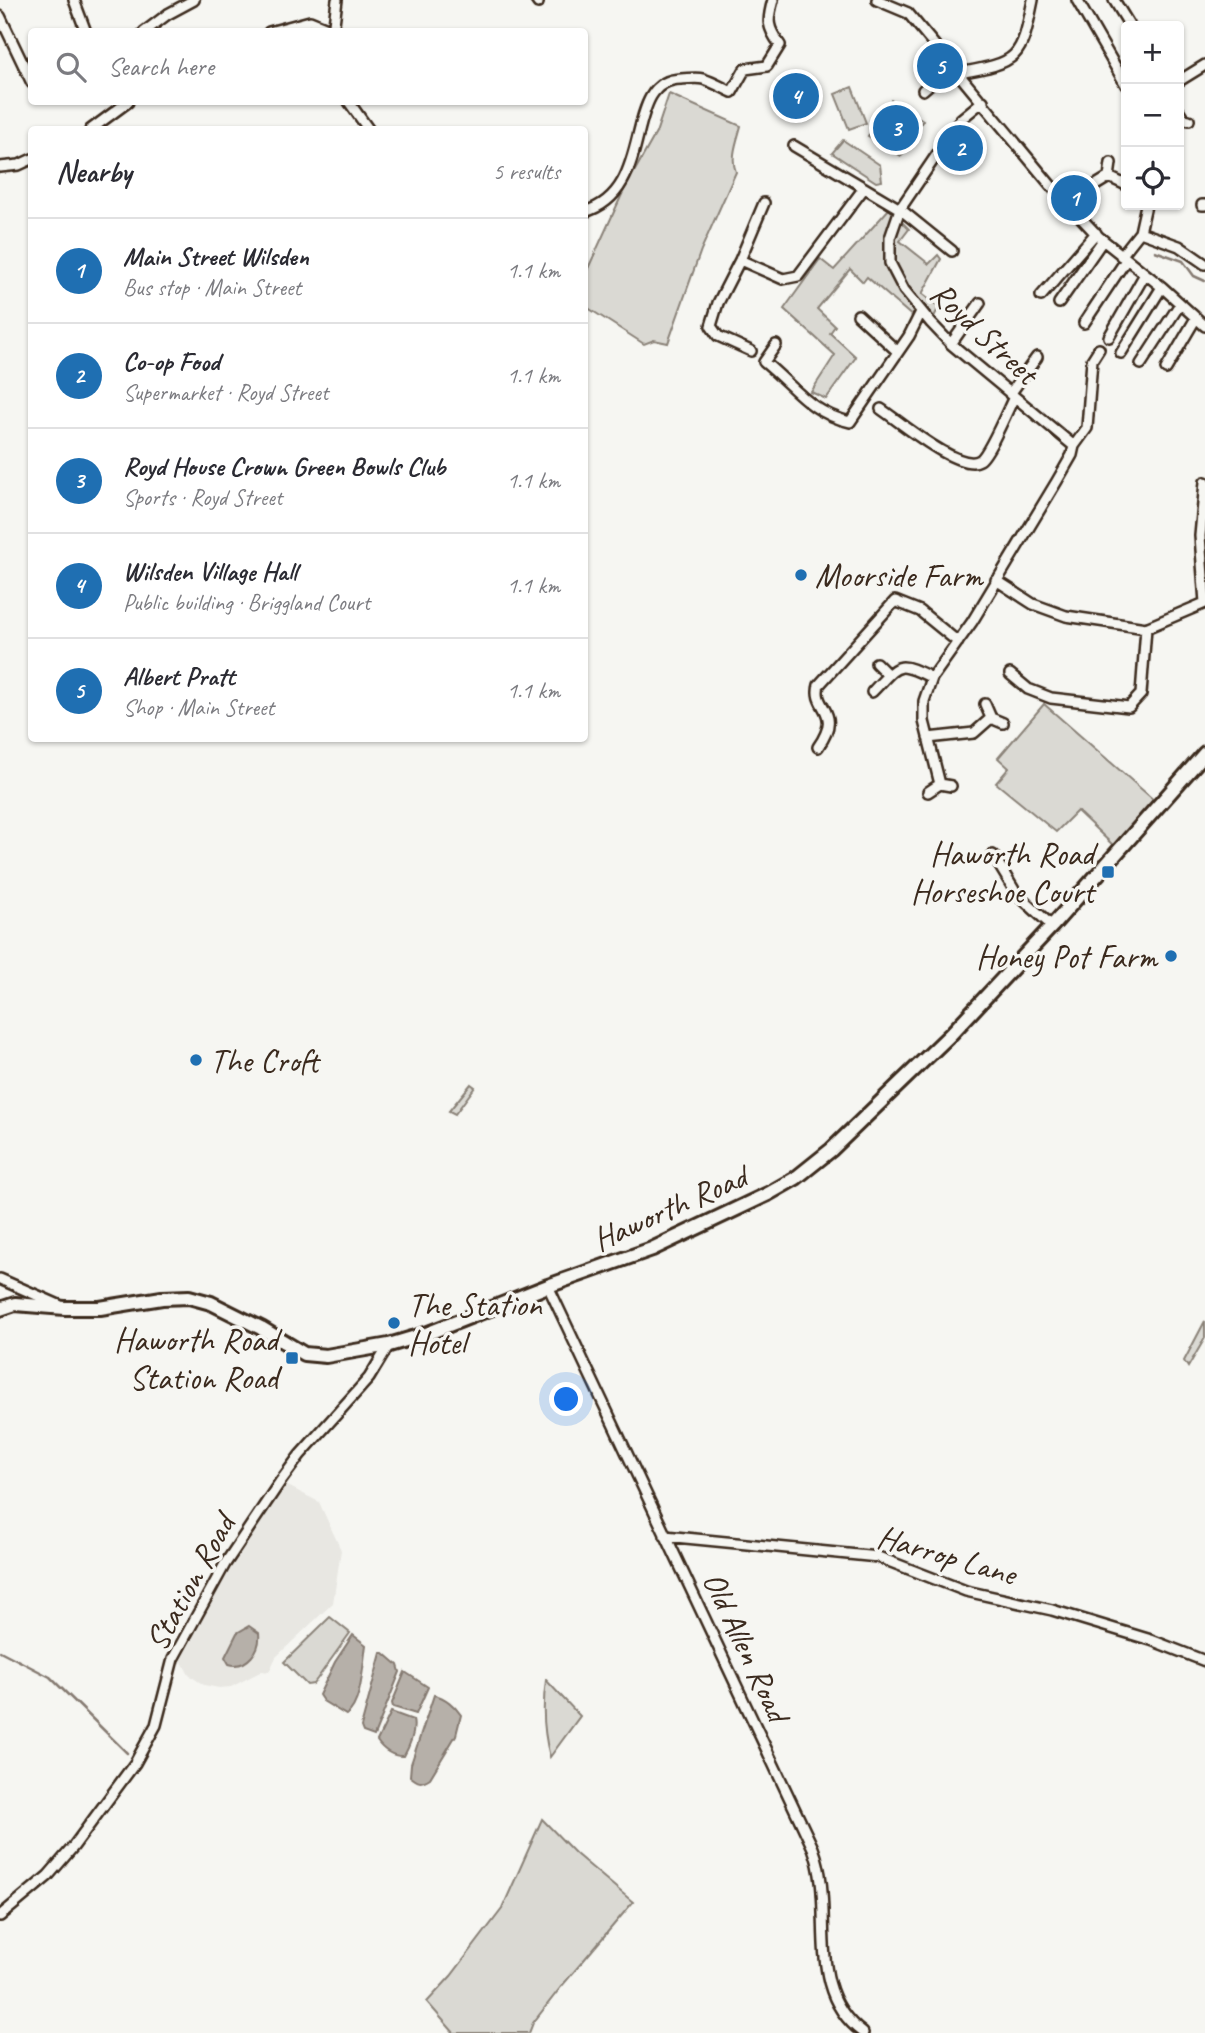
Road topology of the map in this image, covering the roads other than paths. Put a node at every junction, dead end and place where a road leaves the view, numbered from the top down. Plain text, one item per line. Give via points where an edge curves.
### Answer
1 (74, 0) edge
2 (194, 0) edge
3 (337, 0) edge
4 (773, 0) edge
5 (877, 0) edge
6 (1033, 0) edge
7 (1077, 0) edge
8 (1114, 0) edge
9 (0, 16) edge
10 (1127, 21) edge
11 (84, 28) edge
12 (149, 28) edge
13 (284, 28) edge
14 (326, 28) edge
15 (333, 28) edge
16 (1205, 65) edge
17 (956, 69) junction
18 (28, 75) edge
19 (1184, 77) edge
20 (1125, 84) edge
21 (923, 90) dead end
22 (983, 101) junction
23 (124, 105) edge
24 (351, 105) edge
25 (1184, 120) edge
26 (1189, 120) dead end
27 (95, 126) edge
28 (366, 126) edge
29 (794, 146) dead end
30 (28, 161) edge
31 (1111, 163) dead end
32 (0, 167) edge
33 (1109, 177) junction
34 (1121, 183) edge
35 (864, 188) junction
36 (1091, 188) dead end
37 (764, 203) dead end
38 (900, 209) junction
39 (1145, 210) edge
40 (588, 211) edge
41 (1140, 232) junction
42 (1099, 237) junction
43 (952, 251) dead end
44 (1124, 258) junction
45 (740, 260) junction
46 (1205, 264) edge
47 (1063, 271) junction
48 (1145, 274) junction
49 (1076, 279) junction
50 (1162, 287) junction
51 (1041, 296) dead end
52 (980, 303) dead end
53 (1059, 303) dead end
54 (1180, 304) junction
55 (922, 312) junction
56 (858, 316) dead end
57 (1196, 318) junction
58 (1084, 323) dead end
59 (1205, 326) edge
60 (1109, 337) dead end
61 (951, 344) junction
62 (776, 345) dead end
63 (1099, 349) dead end
64 (751, 351) dead end
65 (897, 351) junction
66 (1121, 353) dead end
67 (1037, 357) dead end
68 (1141, 365) dead end
69 (1166, 369) dead end
70 (1012, 396) junction
71 (881, 409) dead end
72 (1074, 446) junction
73 (1205, 482) edge
74 (1203, 535) edge
75 (996, 580) junction
76 (1205, 603) edge
77 (1146, 628) junction
78 (958, 642) junction
79 (876, 663) dead end
80 (1010, 674) dead end
81 (888, 675) junction
82 (932, 678) junction
83 (872, 692) dead end
84 (985, 704) dead end
85 (991, 718) junction
86 (1003, 723) dead end
87 (928, 738) junction
88 (818, 747) dead end
89 (1205, 752) edge
90 (940, 784) junction
91 (951, 786) dead end
92 (928, 792) dead end
93 (993, 855) dead end
94 (1052, 926) junction
95 (0, 1279) edge
96 (548, 1286) junction
97 (65, 1308) junction
98 (0, 1309) edge
99 (389, 1345) junction
100 (666, 1536) junction
101 (1205, 1661) edge
102 (0, 1916) edge
103 (863, 2033) edge

1 - 11 street
2 - 12 street
3 - 15 street
4 - 40 street via 769,29 779,45 767,66 745,69 732,92 702,73 670,79 656,88 646,103 630,169 611,198
5 - 17 street via 908,13
6 - 17 street via 1026,37 1012,59 998,66
7 - 20 street
8 - 10 street
9 - 18 street
13 - 14 street via 310,21
16 - 19 street
17 - 21 street
17 - 22 street
22 - 38 street, Royd Street via 961,119
22 - 42 street
23 - 27 street
24 - 28 street
25 - 26 street
29 - 35 street
30 - 32 street
31 - 33 street
33 - 34 street
33 - 36 street
35 - 38 street
35 - 45 street via 798,276 783,279
37 - 45 street
38 - 43 street
38 - 55 street, Royd Street via 890,238 890,262
39 - 41 street
41 - 44 street
41 - 46 street via 1179,246
42 - 44 street
42 - 47 street
42 - 49 street
44 - 48 street
44 - 58 street
45 - 64 street via 711,326 718,336
47 - 49 street
47 - 51 street
48 - 50 street
48 - 60 street
49 - 53 street
50 - 54 street
50 - 66 street
52 - 61 street
54 - 57 street
54 - 68 street
55 - 61 street, Royd Street
55 - 65 street
56 - 65 street
57 - 59 street
57 - 69 street
61 - 70 street, Royd Street
62 - 65 street via 764,362 802,399 850,422
63 - 72 street via 1092,360 1087,428
67 - 70 street
70 - 71 street via 987,450 980,460 970,463 947,456
70 - 72 street, Royd Street
72 - 75 street
73 - 74 street
74 - 76 street
75 - 77 street via 1033,604 1066,616
75 - 78 street
76 - 77 street
77 - 80 street via 1141,694 1129,707 1051,698 1028,689
78 - 82 street
78 - 88 street via 920,611 895,601 818,685 829,725
79 - 81 street
81 - 82 street via 904,666
81 - 83 street
82 - 87 street via 924,701
84 - 85 street
85 - 86 street
85 - 87 street via 974,733
87 - 90 street
89 - 94 main road, Haworth Road
90 - 91 street
90 - 92 street
93 - 94 street via 1016,893
94 - 96 main road, Haworth Road via 904,1080 796,1178 652,1250
95 - 97 street
96 - 99 main road, Haworth Road
96 - 100 street, Old Allen Road
97 - 98 main road, Haworth Road via 15,1304
97 - 99 main road, Haworth Road via 189,1297 211,1303 304,1354 335,1355
99 - 102 street, Station Road via 369,1378 280,1482 219,1575 173,1659 156,1726 135,1763 48,1876
100 - 101 street, Harrop Lane via 878,1557 966,1591 1052,1610
100 - 103 street, Old Allen Road via 818,1861 834,1999 842,2015

